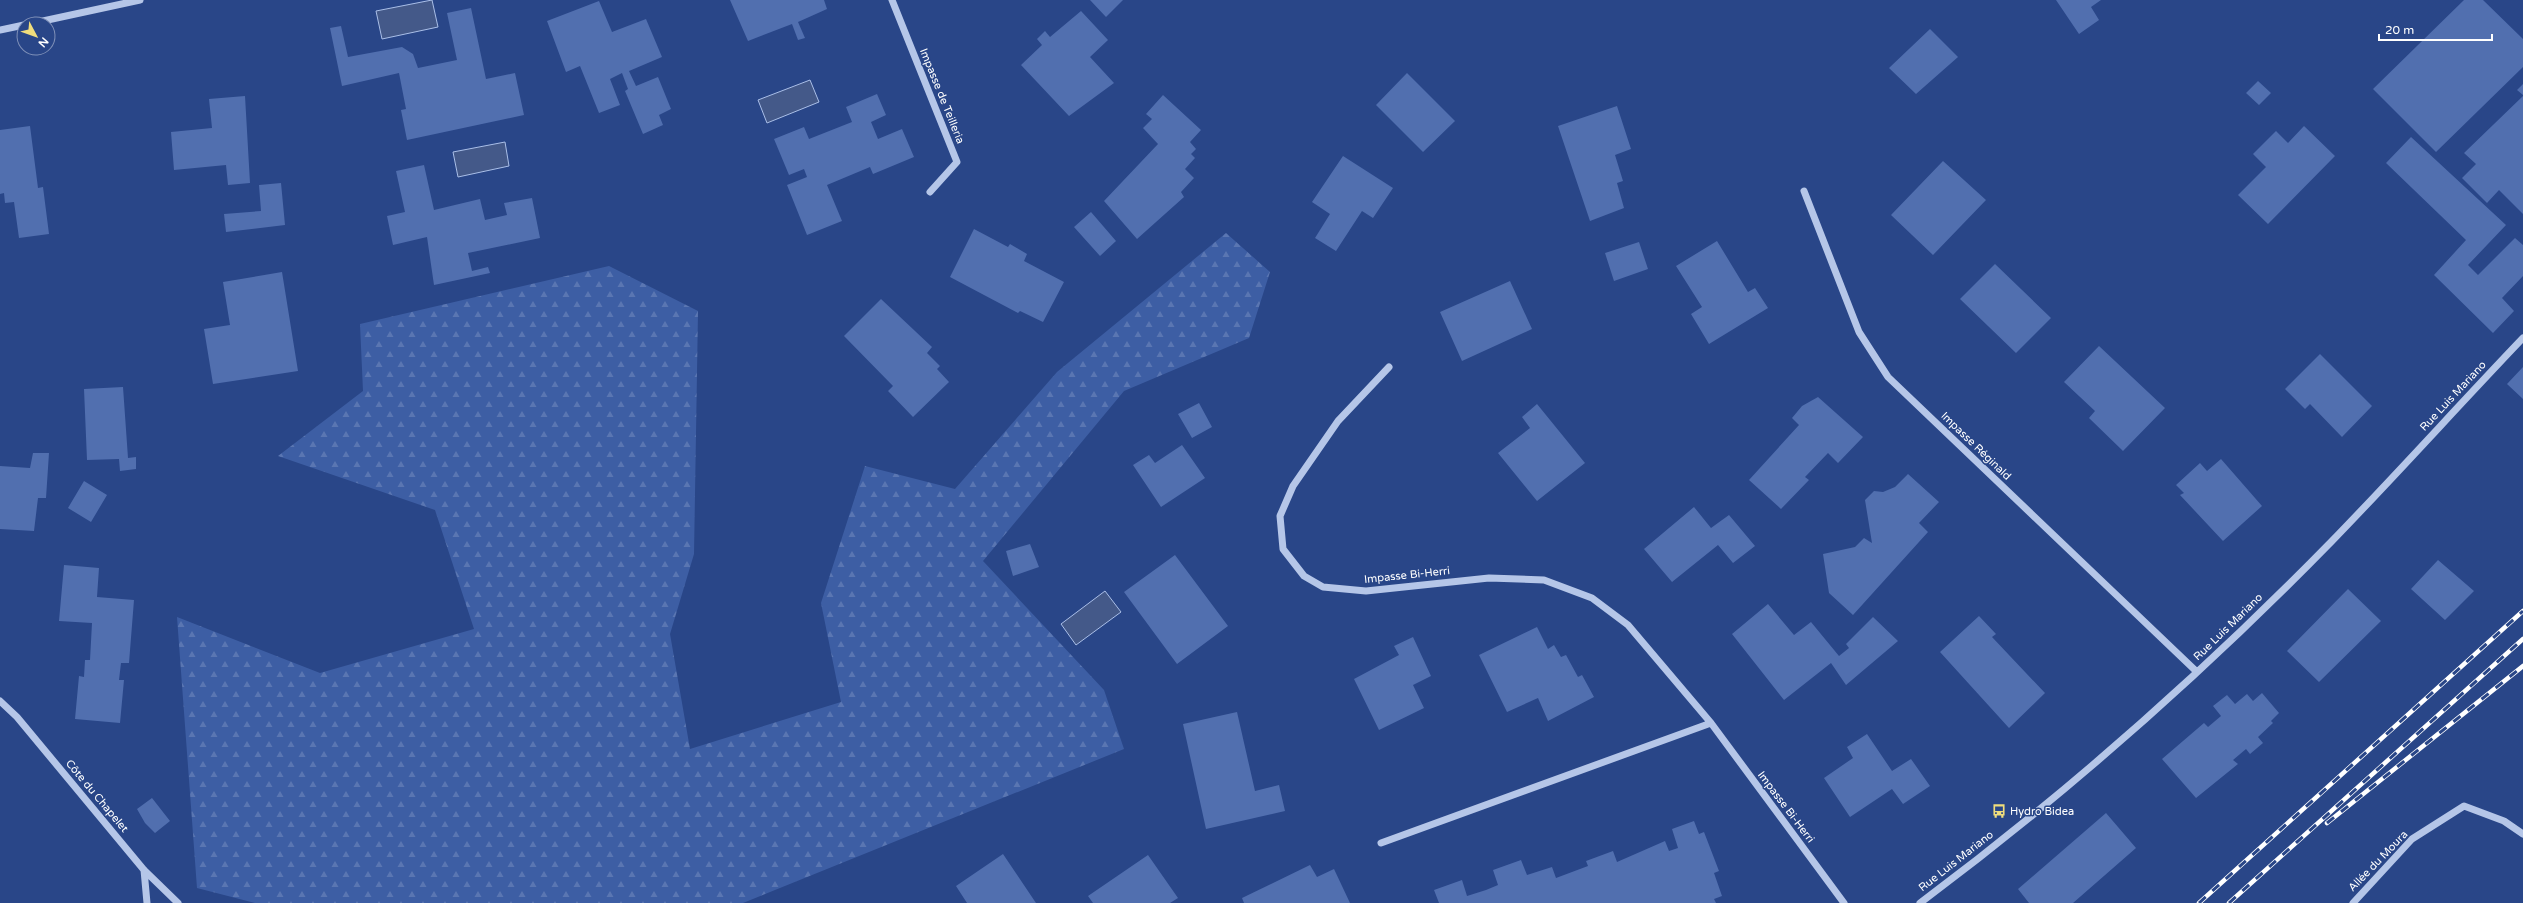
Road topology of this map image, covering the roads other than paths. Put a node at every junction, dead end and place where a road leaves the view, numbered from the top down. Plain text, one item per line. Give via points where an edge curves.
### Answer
1 (140, 0) edge
2 (892, 0) edge
3 (56, 18) edge
4 (16, 27) edge
5 (0, 30) edge
6 (1804, 191) dead end
7 (930, 192) dead end
8 (2523, 338) edge
9 (1389, 367) dead end
10 (2197, 672) junction
11 (0, 701) edge
12 (1711, 723) junction
13 (2523, 834) edge
14 (1381, 843) dead end
15 (144, 870) junction
16 (146, 903) edge
17 (178, 903) edge
18 (1844, 903) edge
19 (1920, 903) edge
20 (2353, 903) edge

1 - 3 street
2 - 7 street, Impasse de Teilleria via 957,162
4 - 5 street
6 - 10 street, Impasse Réginald via 1859,332 1888,377
8 - 10 street, Rue Luis Mariano via 2332,541
9 - 12 street, Impasse Bi-Herri via 1338,421 1293,486 1280,516 1283,549 1304,576 1323,587 1366,591 1489,578 1544,580 1592,598 1628,625
10 - 19 street, Rue Luis Mariano via 2012,831
11 - 15 street, Côte du Chapelet via 17,717
12 - 14 street
12 - 18 street, Impasse Bi-Herri
13 - 20 street, Allée du Moura via 2504,821 2464,806 2412,840
15 - 16 street
15 - 17 street, Côte du Chapelet

